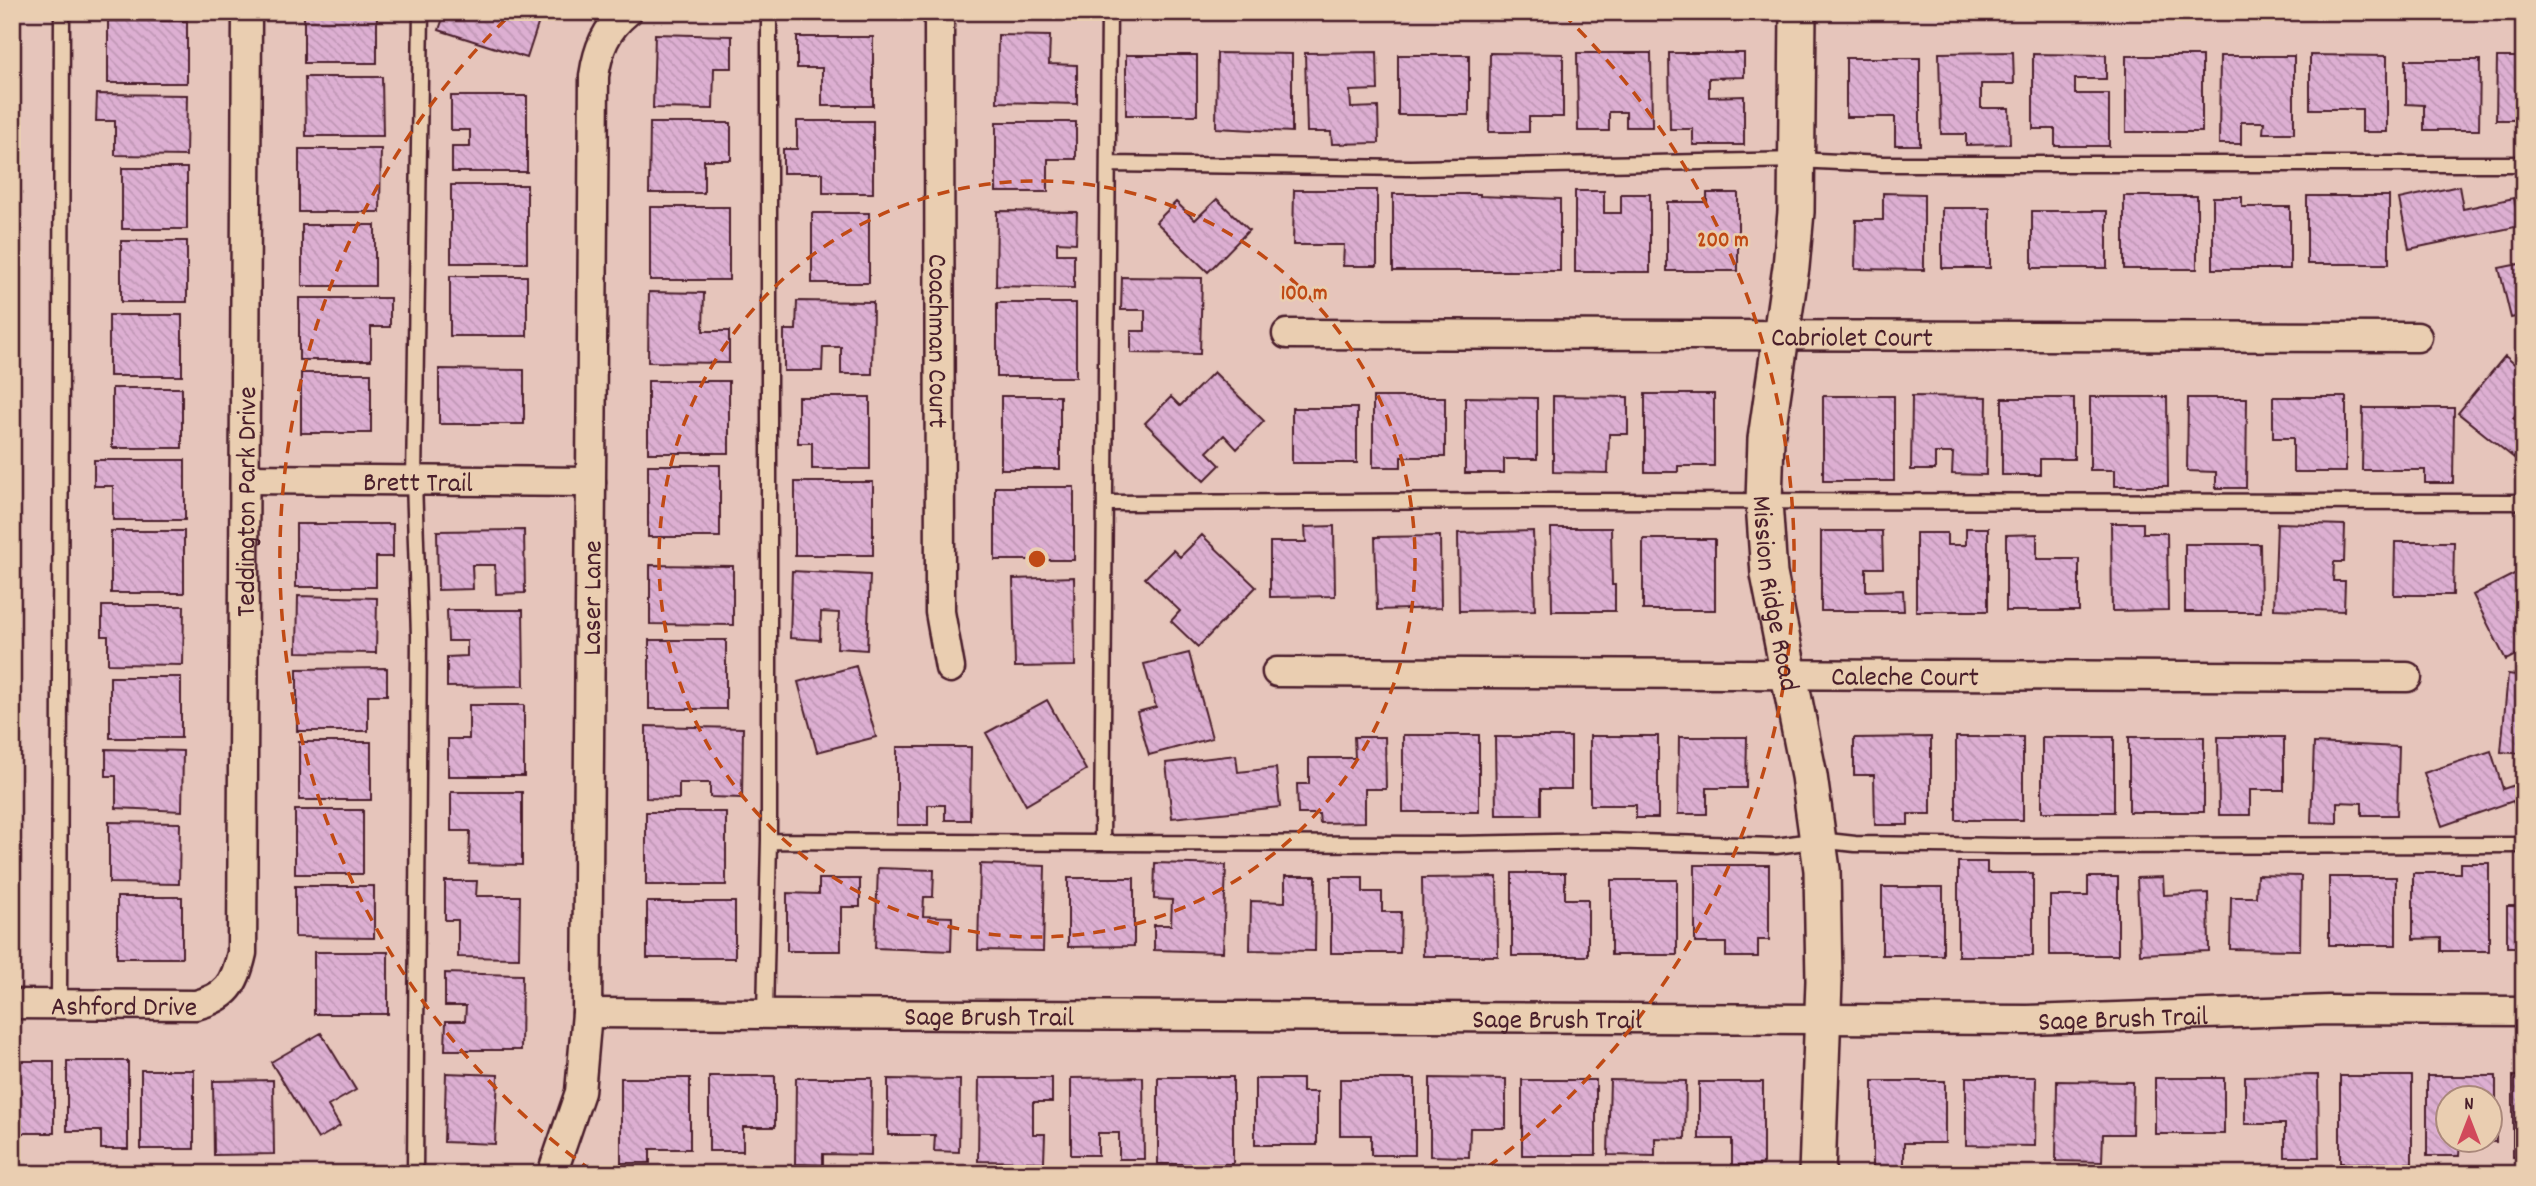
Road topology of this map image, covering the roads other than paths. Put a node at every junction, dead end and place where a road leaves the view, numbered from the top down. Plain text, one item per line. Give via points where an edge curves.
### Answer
1 (62, 12) edge
2 (247, 12) edge
3 (422, 12) edge
4 (769, 12) edge
5 (939, 12) edge
6 (1109, 12) edge
7 (1798, 12) edge
8 (622, 17) edge
9 (1796, 160) junction
10 (1108, 164) junction
11 (2524, 164) edge
12 (1287, 334) dead end
13 (1780, 335) junction
14 (2417, 337) dead end
15 (245, 479) junction
16 (414, 481) junction
17 (591, 482) junction
18 (1764, 502) junction
19 (2524, 502) edge
20 (1105, 503) junction
21 (950, 668) dead end
22 (1277, 672) dead end
23 (1787, 674) junction
24 (2407, 677) dead end
25 (1819, 840) junction
26 (769, 841) junction
27 (1102, 843) junction
28 (2524, 845) edge
29 (230, 987) joint
30 (12, 1004) edge
31 (59, 1004) junction
32 (2524, 1011) edge
33 (587, 1013) junction
34 (765, 1014) junction
35 (1821, 1020) junction
36 (415, 1174) edge
37 (552, 1174) edge
38 (1817, 1174) edge

1 - 31 lane
2 - 15 street, Teddington Park Drive
3 - 16 lane
4 - 26 lane
5 - 21 street, Coachman Court via 940,612
6 - 10 lane
7 - 9 street, Mission Ridge Road
8 - 17 street, Laser Lane via 603,40 594,76
9 - 10 lane via 1411,168
9 - 11 lane via 1883,164
9 - 13 street, Mission Ridge Road via 1791,267
10 - 20 lane
12 - 13 street, Cabriolet Court
13 - 14 street, Cabriolet Court
13 - 18 street, Mission Ridge Road via 1766,439
15 - 16 street, Brett Trail
15 - 29 street, Teddington Park Drive via 242,953
16 - 17 street, Brett Trail
16 - 36 lane via 419,636
17 - 33 street, Laser Lane
18 - 19 lane
18 - 20 lane
18 - 23 street, Mission Ridge Road via 1769,574
20 - 27 lane
22 - 23 street, Caleche Court
23 - 24 street, Caleche Court
23 - 25 street, Mission Ridge Road
25 - 27 lane via 1776,846 1604,841
25 - 28 lane via 2008,846
25 - 35 street, Mission Ridge Road via 1824,905
26 - 27 lane
26 - 34 lane
29 - 31 street, Ashford Drive via 216,1000 195,1005
30 - 31 street, Ashford Drive
32 - 35 street, Sage Brush Trail
33 - 34 street, Sage Brush Trail
33 - 37 street, Laser Lane via 580,1092
34 - 35 street, Sage Brush Trail
35 - 38 street, Mission Ridge Road

